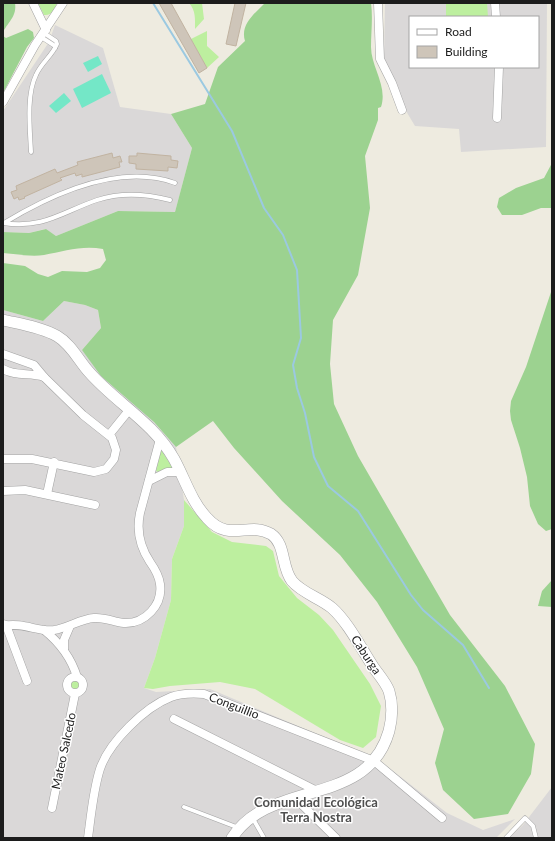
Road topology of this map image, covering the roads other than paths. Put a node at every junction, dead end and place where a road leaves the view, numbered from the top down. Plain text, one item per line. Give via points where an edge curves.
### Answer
1 (33, 3) edge
2 (63, 3) edge
3 (378, 3) edge
4 (495, 3) edge
5 (496, 16) edge
6 (43, 33) junction
7 (499, 68) edge
8 (3, 102) edge
9 (402, 110) dead end
10 (497, 118) dead end
11 (31, 152) dead end
12 (175, 183) dead end
13 (170, 200) dead end
14 (3, 223) edge
15 (3, 320) edge
16 (3, 354) edge
17 (3, 369) edge
18 (44, 376) junction
19 (130, 409) junction
20 (109, 435) junction
21 (160, 439) junction
22 (3, 459) edge
23 (54, 462) junction
24 (179, 472) junction
25 (148, 481) junction
26 (3, 491) edge
27 (47, 494) junction
28 (95, 505) dead end
29 (4, 625) edge
30 (70, 626) junction
31 (44, 630) junction
32 (64, 650) junction
33 (77, 677) junction
34 (27, 681) dead end
35 (75, 694) junction
36 (174, 719) dead end
37 (374, 761) junction
38 (317, 791) junction
39 (295, 798) junction
40 (184, 807) dead end
41 (52, 808) dead end
42 (252, 816) junction
43 (442, 818) dead end
44 (239, 828) junction
45 (88, 838) edge
46 (232, 838) edge
47 (264, 838) edge
48 (336, 838) edge
49 (506, 838) edge
50 (536, 838) edge

1 - 6 street
2 - 6 street
3 - 9 street via 380,59
4 - 5 street
6 - 8 street
6 - 11 lane via 57,44 39,69 32,86
7 - 10 street
12 - 14 lane via 147,176 120,177 52,198
13 - 14 lane via 148,195 116,196 98,200 38,223
15 - 19 street via 58,336 107,390
16 - 18 street via 34,366
17 - 18 street via 13,373
18 - 20 street via 83,416
19 - 20 street
19 - 21 street via 143,419
20 - 23 street via 114,442 115,455 109,466 102,471 94,472
21 - 24 street via 174,459
21 - 25 street
22 - 23 street
23 - 27 street
24 - 25 street via 167,472
24 - 37 street, Caburga via 195,504 208,520 230,532 251,530 273,536 280,546 287,572 292,580 338,614 389,690 392,706 391,723 383,746
25 - 30 street via 138,532 143,550 160,583 156,606 148,615 133,622 123,623 95,618
26 - 27 street via 25,490
27 - 28 street
29 - 31 street via 16,624
29 - 34 street
30 - 31 street
30 - 32 street via 64,640
31 - 32 street, Mateo Salcedo
32 - 33 street, Mateo Salcedo
33 - 35 street, Mateo Salcedo via 84,686
33 - 35 street via 70,678 67,685 70,692
35 - 41 street, Mateo Salcedo
36 - 38 street
37 - 38 street, Caburga via 349,780
37 - 43 street, Conguillio
37 - 45 street, Conguillio via 204,694 177,695 163,701 134,722 111,748 100,769
38 - 39 street, Caburga
39 - 42 street, Caburga via 277,803
39 - 48 street
40 - 44 lane
42 - 44 street, Caburga
42 - 47 lane
44 - 46 street, Caburga
49 - 50 lane via 525,818 533,826

